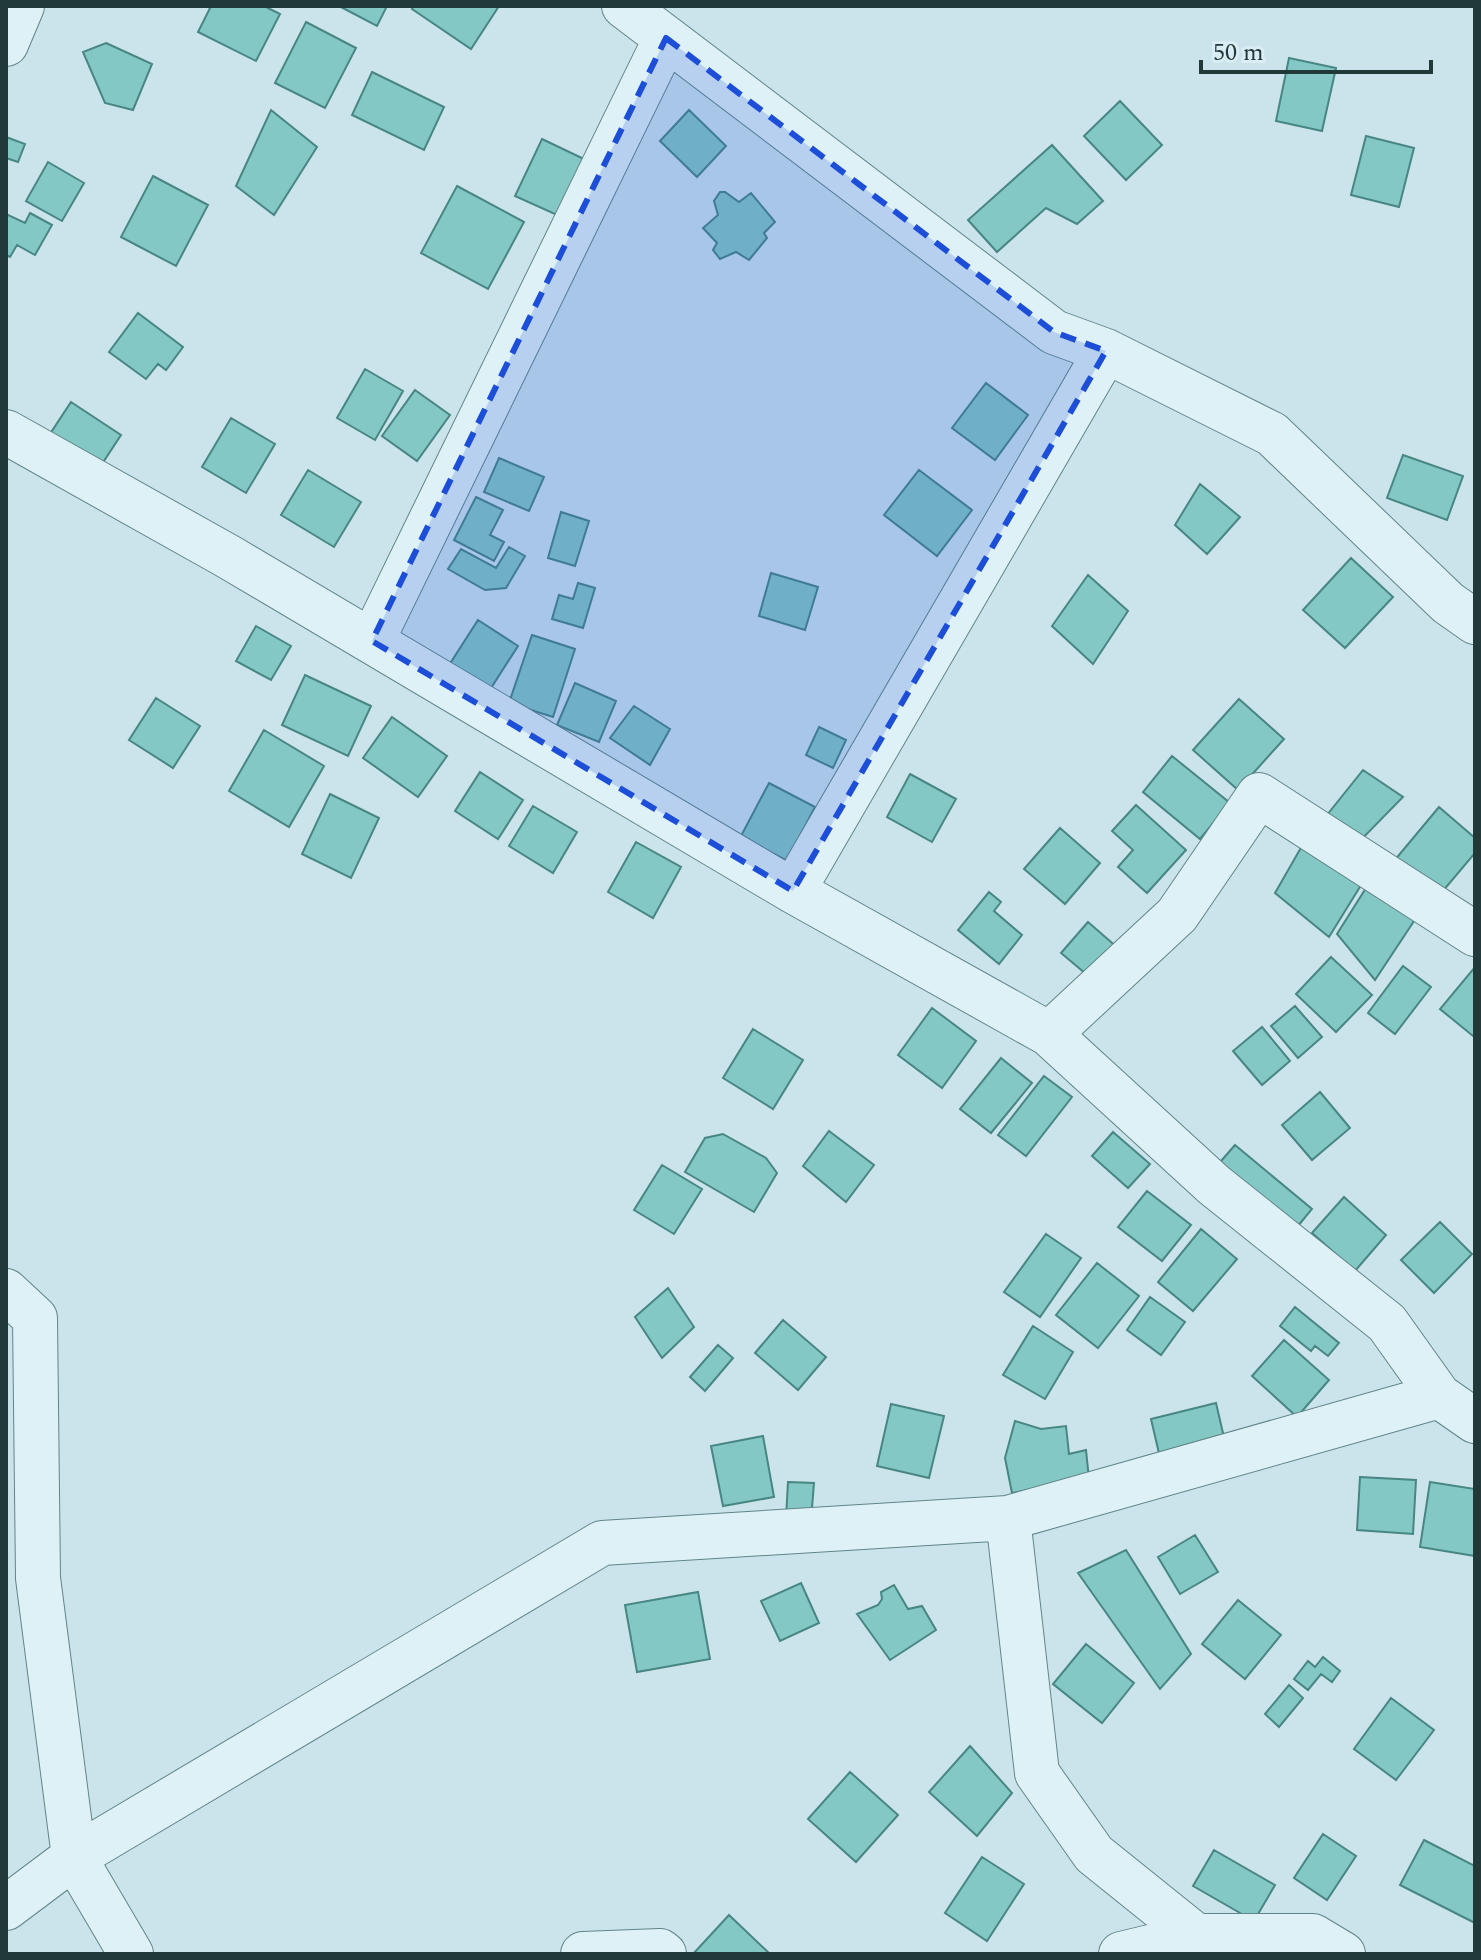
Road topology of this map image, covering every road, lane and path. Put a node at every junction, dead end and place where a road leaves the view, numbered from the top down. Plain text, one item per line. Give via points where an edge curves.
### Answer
1 (22, 6) edge
2 (624, 6) edge
3 (666, 38) junction
4 (6, 44) edge
5 (1106, 351) junction
6 (6, 432) edge
7 (1475, 622) edge
8 (372, 641) junction
9 (793, 891) junction
10 (1475, 934) edge
11 (1049, 1034) junction
12 (6, 1291) edge
13 (1439, 1396) junction
14 (1475, 1421) edge
15 (1008, 1518) junction
16 (74, 1857) junction
17 (6, 1908) edge
18 (1196, 1936) junction
19 (131, 1954) edge
20 (583, 1954) edge
21 (664, 1954) edge
22 (1121, 1954) edge
23 (1343, 1954) edge

1 - 4 street
2 - 3 street
3 - 5 street via 1054,332
3 - 8 street
5 - 7 street via 1272,434 1448,603
5 - 9 street
6 - 8 street
8 - 9 street
9 - 11 street
10 - 11 street via 1259,795 1177,915
11 - 13 street via 1214,1185 1387,1323
12 - 16 street via 35,1318 38,1578
13 - 14 street
13 - 15 street
15 - 16 street via 602,1543
15 - 18 street via 1037,1773 1094,1854
16 - 17 street
16 - 19 street
18 - 22 street
18 - 23 street via 1313,1936
20 - 21 street

